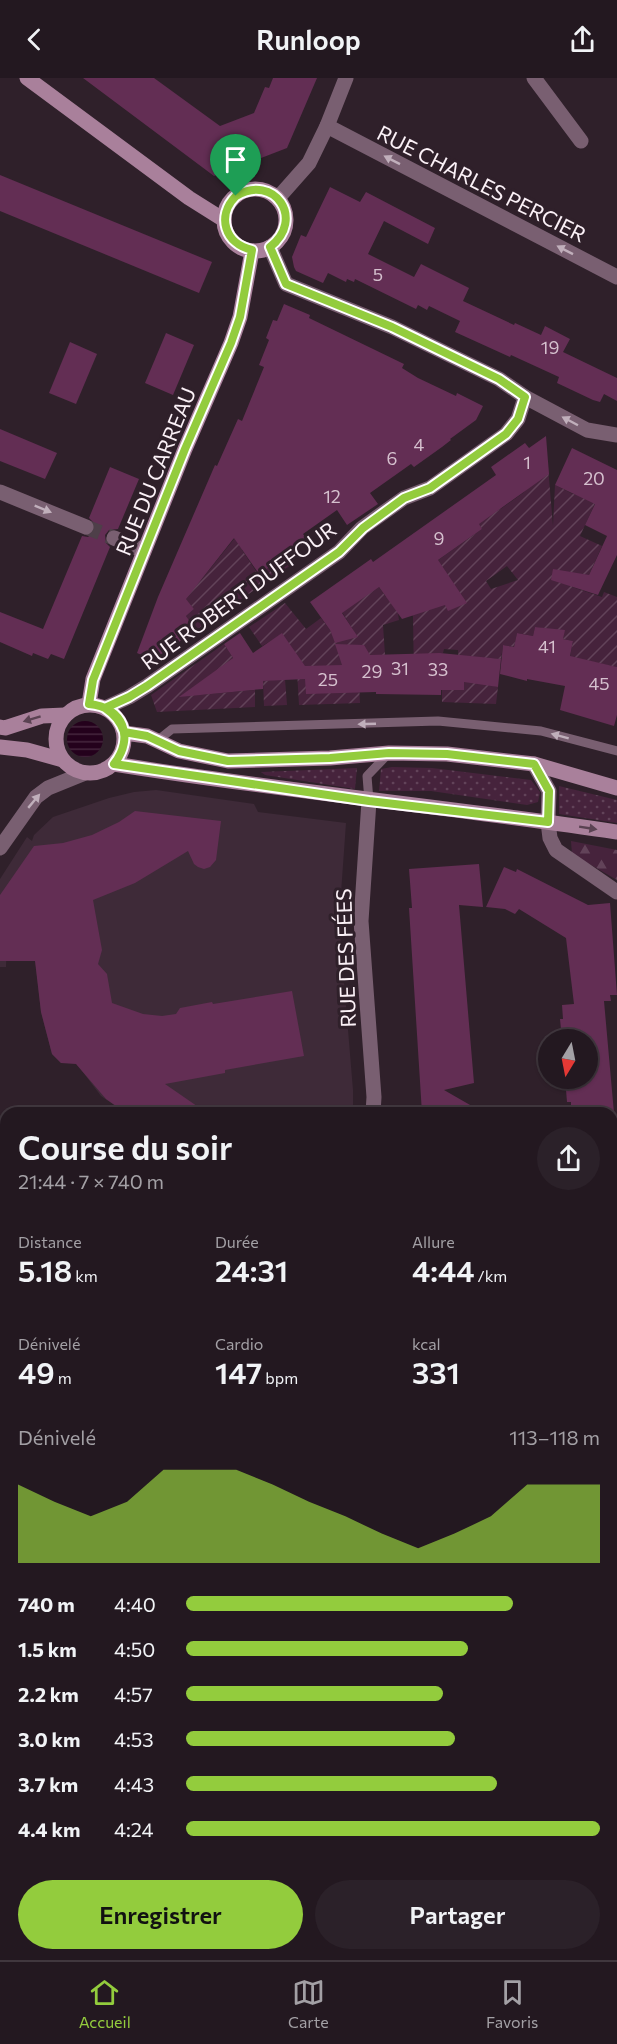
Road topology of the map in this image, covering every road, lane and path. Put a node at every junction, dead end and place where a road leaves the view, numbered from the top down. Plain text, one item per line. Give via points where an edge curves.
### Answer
1 (27, 78) edge
2 (345, 78) edge
3 (534, 78) edge
4 (327, 126) junction
5 (580, 141) dead end
6 (278, 198) junction
7 (224, 220) junction
8 (270, 247) junction
9 (252, 250) junction
10 (617, 277) edge
11 (525, 397) junction
12 (617, 435) edge
13 (0, 492) edge
14 (86, 527) tunnel mouth
15 (114, 538) tunnel mouth
16 (144, 551) junction
17 (89, 704) junction
18 (105, 708) junction
19 (65, 716) junction
20 (0, 727) edge
21 (124, 732) junction
22 (157, 741) junction
23 (0, 747) edge
24 (617, 751) edge
25 (389, 753) junction
26 (63, 760) junction
27 (114, 764) junction
28 (534, 764) junction
29 (85, 773) junction
30 (617, 788) edge
31 (369, 801) junction
32 (548, 822) junction
33 (617, 832) edge
34 (0, 848) edge
35 (617, 892) edge
36 (373, 1107) edge

1 - 7 street
2 - 4 street
3 - 5 street
4 - 6 street via 309,163
10 -> 4 street, RUE CHARLES PERCIER
6 - 7 street via 261,189 244,191 229,202
6 - 8 street via 286,224 283,234
7 - 9 street via 229,237 244,249
8 - 9 street
8 - 11 street via 286,284 392,327 499,379
9 - 16 street, RUE DU CARREAU via 240,317 231,343
12 -> 11 street via 587,430
11 - 18 street, RUE ROBERT DUFFOUR via 518,419 506,434 430,488 404,498 363,528 339,552 147,686
13 -> 14 street
15 - 16 street
16 - 17 street, RUE DU CARREAU via 93,680
17 - 18 street
17 - 19 street
18 - 21 street via 121,722
19 -> 20 street via 42,716
19 - 26 street via 56,741
21 - 22 street
21 - 27 street via 125,744
24 -> 22 lane via 542,731 438,722 172,729
22 - 25 street via 179,751 228,761
23 - 26 street
25 - 28 street via 447,754
25 - 31 lane via 367,776
26 - 29 street
27 - 29 street via 106,770
27 - 31 street
28 - 30 street
28 - 32 street via 549,791
34 -> 29 street via 36,797
31 - 32 street
31 - 36 street, RUE DES FÉES via 361,921
32 -> 33 street
32 - 35 street via 556,850

